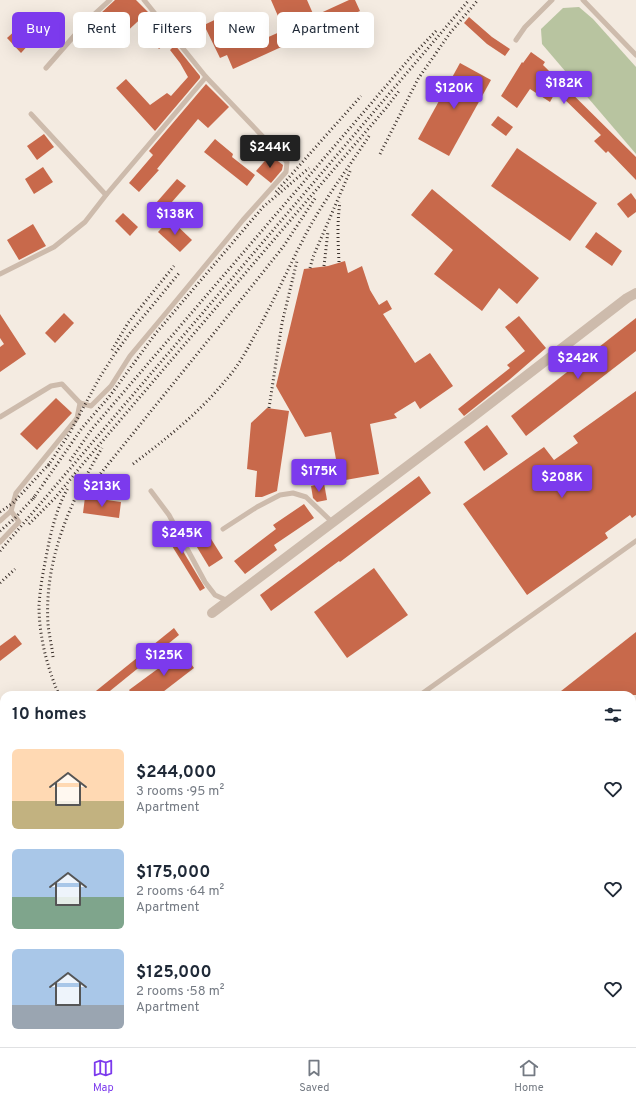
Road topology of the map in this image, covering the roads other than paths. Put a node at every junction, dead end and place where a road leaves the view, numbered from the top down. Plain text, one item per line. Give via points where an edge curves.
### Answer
1 (110, 0) edge
2 (144, 0) edge
3 (552, 0) edge
4 (583, 0) edge
5 (516, 40) dead end
6 (636, 55) edge
7 (46, 68) dead end
8 (206, 77) junction
9 (31, 114) dead end
10 (106, 195) junction
11 (0, 274) edge
12 (636, 293) edge
13 (80, 403) junction
14 (0, 417) edge
15 (151, 491) dead end
16 (11, 511) junction
17 (0, 520) edge
18 (332, 522) junction
19 (223, 529) dead end
20 (636, 541) edge
21 (0, 542) edge
22 (228, 601) junction
23 (212, 613) dead end
24 (426, 691) edge

1 - 7 lane via 88,20
2 - 8 lane
3 - 5 lane via 525,27
4 - 6 lane
8 - 10 lane
8 - 13 lane via 287,162 286,172 130,356 111,386 91,406
9 - 10 lane
10 - 11 lane via 85,222 54,247
12 - 18 street
13 - 14 lane via 62,384 50,386
13 - 16 lane via 77,418 16,493
15 - 22 lane via 169,515 205,582 215,595
16 - 17 lane
16 - 21 lane via 19,522
18 - 19 lane via 306,497 293,493 280,495
18 - 22 street
20 - 24 lane
22 - 23 street

